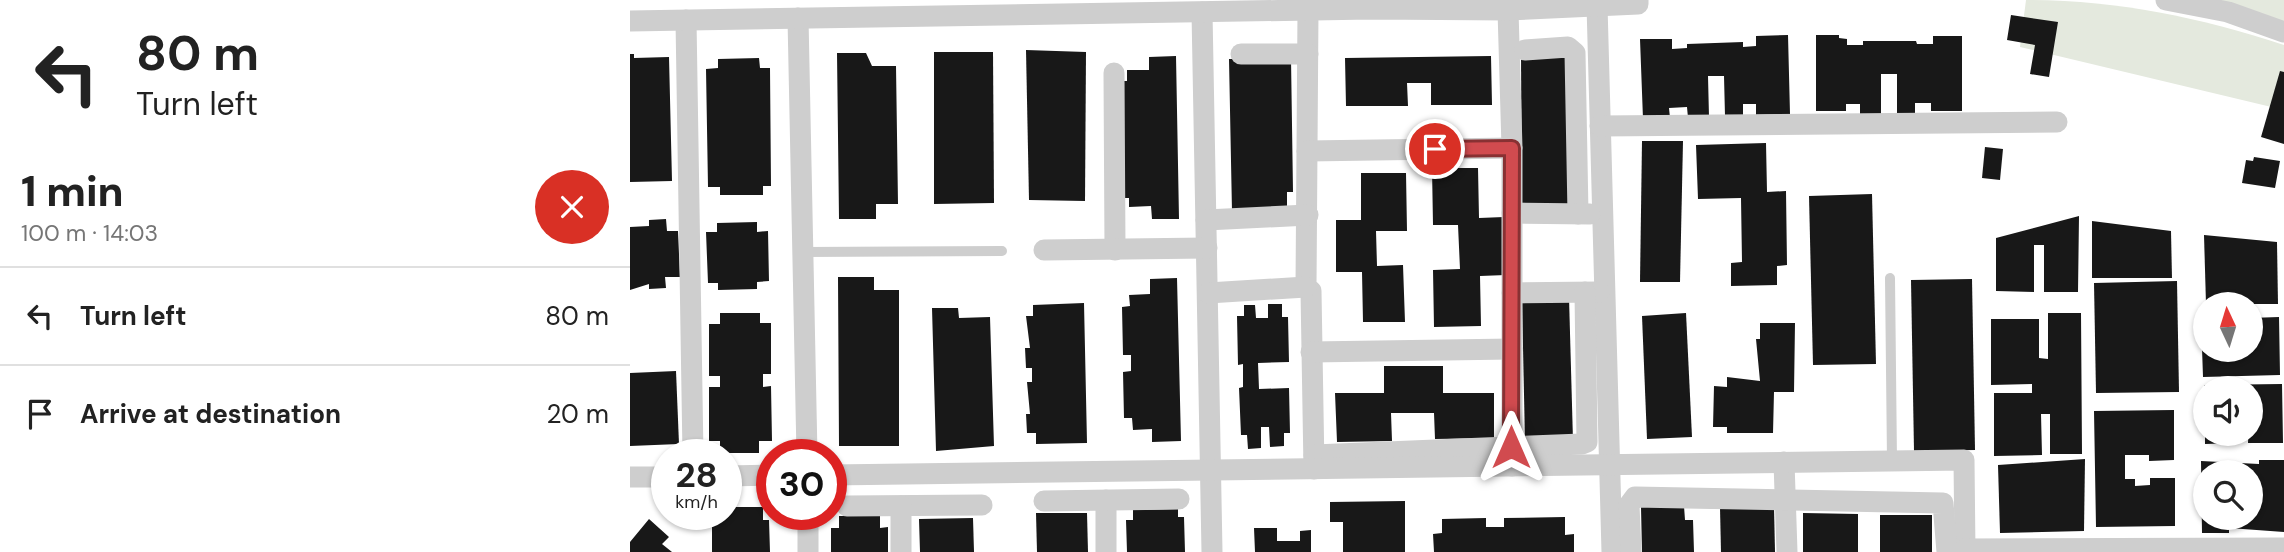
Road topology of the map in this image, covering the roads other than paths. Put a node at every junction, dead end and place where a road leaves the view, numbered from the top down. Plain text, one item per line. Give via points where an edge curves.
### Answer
1 (1638, 0) edge
2 (2166, 0) edge
3 (1594, 3) edge
4 (1371, 4) edge
5 (1121, 7) edge
6 (1308, 10) junction
7 (1508, 10) junction
8 (1202, 12) junction
9 (798, 18) junction
10 (686, 20) junction
11 (630, 21) edge
12 (2284, 33) edge
13 (1525, 50) dead end
14 (1241, 54) dead end
15 (1308, 54) junction
16 (1114, 73) dead end
17 (2057, 122) dead end
18 (1600, 125) junction
19 (1512, 148) junction
20 (1307, 150) junction
21 (1512, 213) junction
22 (1578, 214) junction
23 (1308, 215) junction
24 (1602, 215) junction
25 (1206, 220) junction
26 (1207, 248) junction
27 (1044, 250) dead end
28 (1115, 250) junction
29 (1002, 251) dead end
30 (803, 252) junction
31 (1890, 278) dead end
32 (1306, 287) junction
33 (1595, 292) junction
34 (1208, 293) junction
35 (1512, 293) junction
36 (1511, 349) junction
37 (1311, 352) junction
38 (693, 439) edge
39 (807, 439) edge
40 (1511, 456) junction
41 (1892, 461) junction
42 (1314, 462) junction
43 (1784, 462) junction
44 (1609, 464) junction
45 (1211, 470) junction
46 (847, 474) edge
47 (630, 477) edge
48 (651, 477) edge
49 (1179, 499) dead end
50 (1106, 500) junction
51 (1787, 500) junction
52 (1044, 501) dead end
53 (982, 505) dead end
54 (847, 506) dead end
55 (901, 506) junction
56 (807, 530) edge
57 (2284, 548) edge
58 (1959, 551) edge
59 (808, 552) edge
60 (901, 552) edge
61 (1106, 552) edge
62 (1212, 552) edge
63 (1612, 552) edge
64 (1632, 552) edge
65 (1787, 552) edge

1 - 3 street via 1638,4
2 - 12 street via 2228,12
3 - 7 street
3 - 18 street
4 - 6 street
4 - 7 street
5 - 8 street
5 - 9 street
6 - 8 street
6 - 15 street
7 - 19 street
8 - 25 street
9 - 10 street
9 - 30 street
10 - 11 street
10 - 38 street
13 - 22 street via 1568,47 1575,53
14 - 15 street
15 - 20 street
16 - 28 street
17 - 18 street
18 - 24 street
19 - 20 street
19 - 21 street
20 - 23 street
21 - 22 street
21 - 35 street
22 - 24 street
23 - 25 street
23 - 32 street
24 - 33 street
25 - 26 street
26 - 28 street
26 - 34 street
27 - 28 street
29 - 30 lane
30 - 39 street
31 - 41 lane
32 - 34 street
32 - 37 street via 1311,291
33 - 35 street
33 - 40 street via 1587,442
33 - 44 street
34 - 45 street
35 - 36 street
36 - 37 street
36 - 40 street
37 - 42 street
40 - 42 street
40 - 44 street
41 - 43 street
41 - 58 street via 1964,460
42 - 45 street
43 - 44 street
43 - 51 street
44 - 63 street
45 - 46 street
45 - 62 street
47 - 48 street
49 - 50 street
50 - 52 street
50 - 61 street
51 - 58 street via 1943,503
51 - 64 street via 1635,497 1629,505
51 - 65 street
53 - 55 street
54 - 55 street
55 - 60 street
56 - 59 street
57 - 58 street

